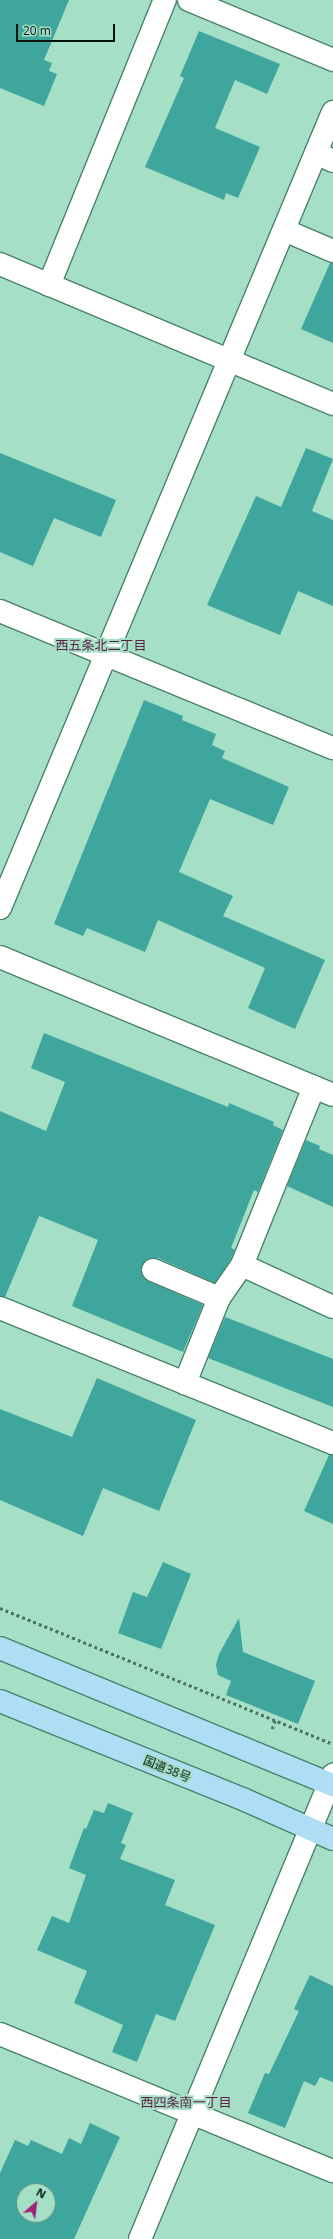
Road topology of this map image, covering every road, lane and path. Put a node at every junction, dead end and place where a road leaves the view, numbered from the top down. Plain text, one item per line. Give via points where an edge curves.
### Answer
1 (165, 0) edge
2 (189, 0) edge
3 (333, 60) edge
4 (333, 112) edge
5 (324, 157) edge
6 (284, 230) junction
7 (333, 251) edge
8 (0, 264) edge
9 (49, 285) junction
10 (229, 361) junction
11 (333, 404) edge
12 (0, 611) edge
13 (105, 655) junction
14 (333, 748) edge
15 (0, 908) edge
16 (0, 957) edge
17 (324, 1091) edge
18 (242, 1265) junction
19 (153, 1270) dead end
20 (219, 1298) junction
21 (333, 1306) edge
22 (0, 1308) edge
23 (185, 1383) junction
24 (333, 1443) edge
25 (0, 1608) edge
26 (0, 1648) edge
27 (0, 1701) edge
28 (333, 1744) edge
29 (332, 1782) edge
30 (311, 1830) junction
31 (333, 1839) edge
32 (0, 2034) edge
33 (193, 2112) junction
34 (333, 2171) edge
35 (140, 2239) edge

1 - 9 street
2 - 3 street
4 - 5 street
5 - 6 street
6 - 7 street
6 - 10 street
8 - 9 street
9 - 10 street
10 - 11 street
10 - 13 street
12 - 13 street
13 - 14 street
13 - 15 street
16 - 17 street
17 - 18 street
18 - 20 street
18 - 21 street
19 - 20 street
20 - 23 street
22 - 23 street
23 - 24 street
25 - 28 path
26 - 29 highway
27 - 30 highway, 国道38号 via 245,1800
29 - 30 street
30 - 31 highway, 国道38号
30 - 33 street
32 - 33 street
33 - 34 street
33 - 35 street

